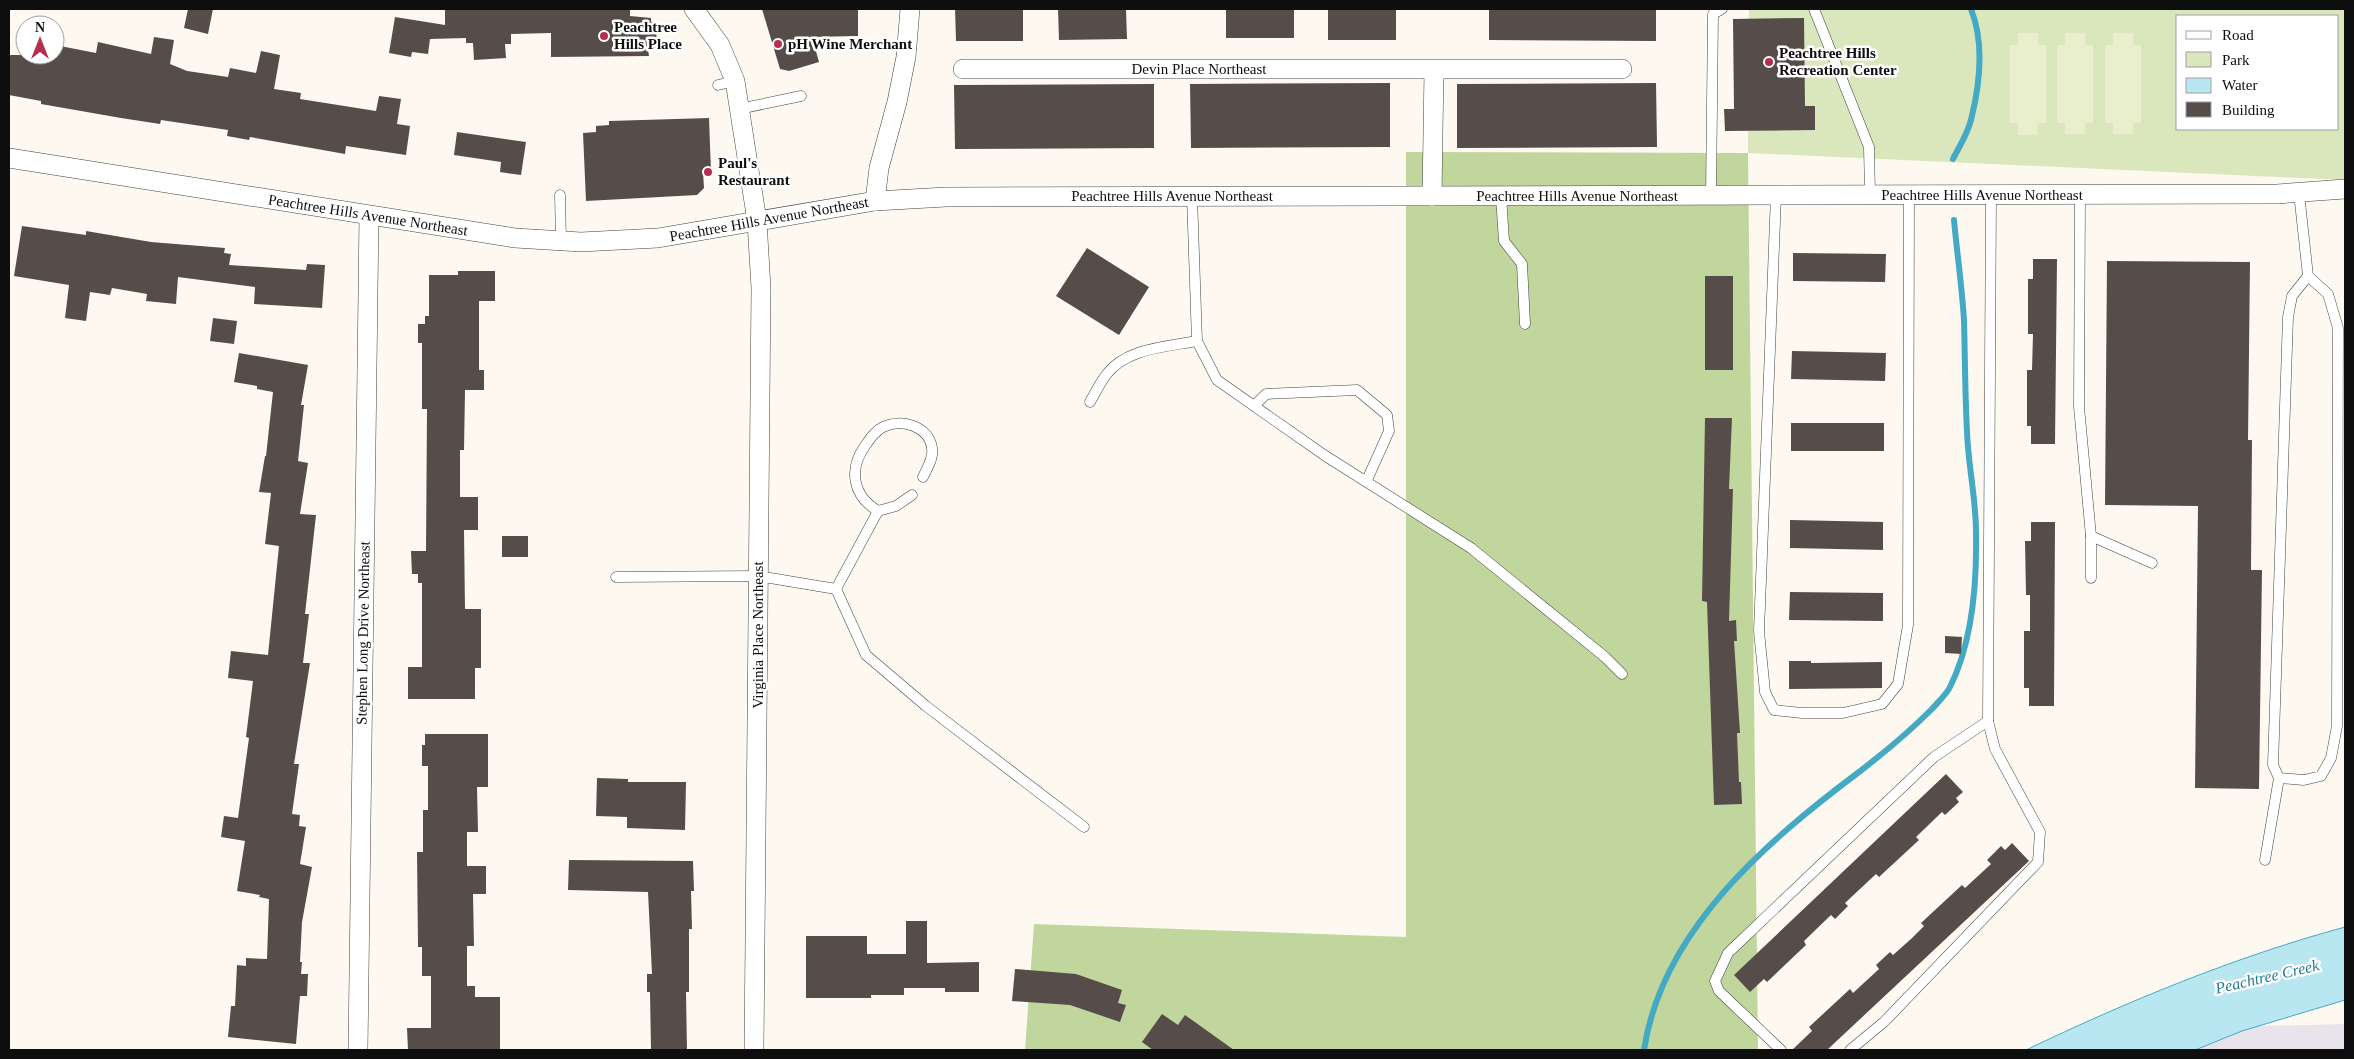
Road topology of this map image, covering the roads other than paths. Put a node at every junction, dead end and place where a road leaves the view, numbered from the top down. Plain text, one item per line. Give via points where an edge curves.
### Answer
1 (694, 9) edge
2 (910, 9) edge
3 (1722, 9) edge
4 (1814, 9) edge
5 (963, 69) dead end
6 (1622, 69) dead end
7 (1434, 70) junction
8 (801, 96) dead end
9 (739, 108) junction
10 (9, 158) edge
11 (2345, 189) edge
12 (2299, 193) junction
13 (2080, 194) junction
14 (560, 195) dead end
15 (1776, 195) junction
16 (1870, 195) junction
17 (1909, 195) junction
18 (1991, 195) junction
19 (1192, 196) junction
20 (1432, 196) junction
21 (1501, 196) junction
22 (1711, 196) junction
23 (875, 201) junction
24 (369, 216) junction
25 (757, 221) junction
26 (561, 241) junction
27 (2308, 276) junction
28 (1525, 324) dead end
29 (1196, 341) junction
30 (1090, 402) dead end
31 (1254, 406) junction
32 (923, 477) dead end
33 (1367, 480) junction
34 (912, 495) dead end
35 (878, 511) junction
36 (2091, 536) junction
37 (2152, 563) dead end
38 (758, 576) junction
39 (616, 577) dead end
40 (2091, 578) dead end
41 (836, 589) junction
42 (1622, 674) dead end
43 (1988, 721) junction
44 (2279, 778) junction
45 (1084, 827) dead end
46 (2265, 860) dead end
47 (358, 1050) edge
48 (754, 1050) edge
49 (1781, 1050) edge
50 (1850, 1050) edge

1 - 9 street, Virginia Place Northeast via 720,45 726,83
2 - 23 street via 906,57 879,168
3 - 22 lane via 1713,14
4 - 16 lane via 1869,147
5 - 7 street, Devin Place Northeast
6 - 7 street, Devin Place Northeast
7 - 20 street
8 - 9 lane
9 - 25 street, Virginia Place Northeast
10 - 24 street, Peachtree Hills Avenue Northeast
11 - 12 street, Peachtree Hills Avenue Northeast
12 - 13 street, Peachtree Hills Avenue Northeast
12 - 27 lane
13 - 18 street, Peachtree Hills Avenue Northeast
13 - 36 lane via 2079,407
14 - 26 lane
15 - 16 street, Peachtree Hills Avenue Northeast
15 - 17 lane via 1759,631 1765,692 1774,710 1802,713 1843,713 1882,704 1898,684 1908,625
15 - 22 street, Peachtree Hills Avenue Northeast
16 - 17 street, Peachtree Hills Avenue Northeast
17 - 18 street, Peachtree Hills Avenue Northeast
18 - 43 lane
19 - 20 street, Peachtree Hills Avenue Northeast
19 - 23 street, Peachtree Hills Avenue Northeast via 946,197
19 - 29 lane
20 - 21 street, Peachtree Hills Avenue Northeast
21 - 22 street, Peachtree Hills Avenue Northeast
21 - 28 lane via 1504,241 1522,264
23 - 25 street, Peachtree Hills Avenue Northeast
24 - 26 street, Peachtree Hills Avenue Northeast via 515,238
24 - 47 street, Stephen Long Drive Northeast
25 - 26 street, Peachtree Hills Avenue Northeast via 658,238
25 - 38 street, Virginia Place Northeast via 761,288
27 - 44 lane via 2292,296 2288,318 2273,765
27 - 44 lane via 2328,294 2338,328 2337,726 2331,758 2320,776 2304,780
29 - 30 lane via 1123,359 1106,374
29 - 31 lane via 1217,380
31 - 33 lane via 1324,455
31 - 33 lane via 1266,394 1357,390 1387,415 1389,431
32 - 35 lane via 932,449 930,440 921,430 892,423 876,431 859,454 854,477 859,494
33 - 42 lane via 1471,548
34 - 35 lane via 896,506
35 - 41 lane
36 - 37 lane
36 - 40 lane
38 - 39 lane
38 - 41 lane
38 - 48 street, Virginia Place Northeast
41 - 45 lane via 866,655 926,706
43 - 49 lane via 1934,757 1728,952 1715,981 1719,991
43 - 50 lane via 1995,749 2040,832 2038,862 1884,1022
44 - 46 lane

